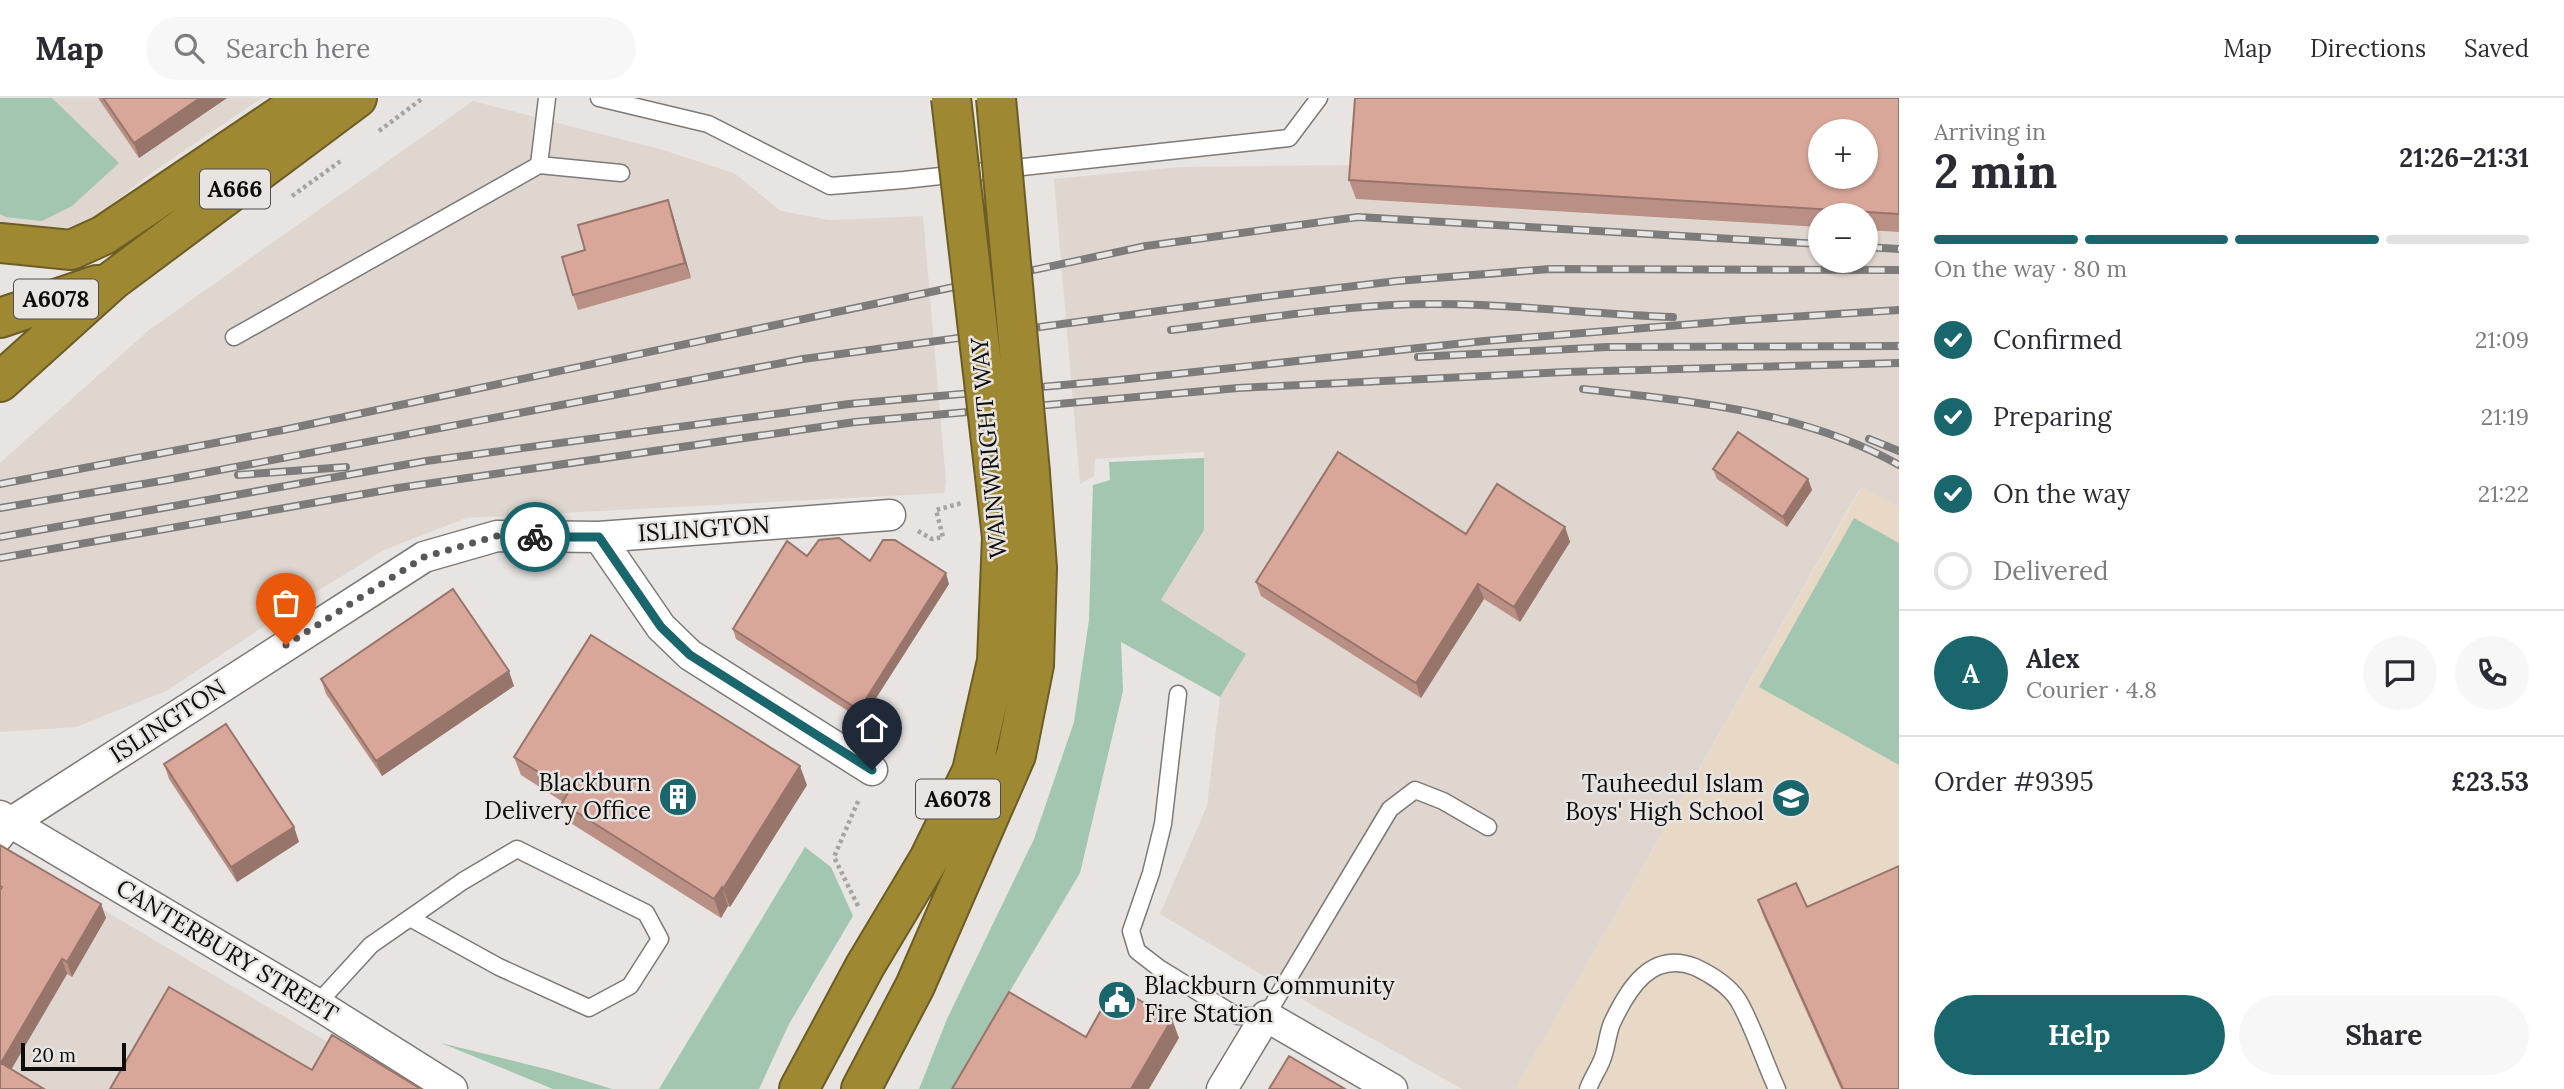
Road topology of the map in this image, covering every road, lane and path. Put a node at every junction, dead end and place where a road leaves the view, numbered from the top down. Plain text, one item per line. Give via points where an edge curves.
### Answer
1 (307, 98) edge
2 (357, 98) edge
3 (547, 98) edge
4 (599, 98) edge
5 (951, 98) edge
6 (996, 98) edge
7 (1319, 98) edge
8 (539, 165) junction
9 (621, 173) dead end
10 (0, 243) edge
11 (113, 280) junction
12 (0, 318) edge
13 (234, 337) dead end
14 (0, 382) edge
15 (998, 483) junction
16 (890, 515) dead end
17 (599, 537) junction
18 (943, 537) dead end
19 (1178, 694) dead end
20 (872, 770) joint
21 (7, 827) edge
22 (1488, 827) dead end
23 (863, 916) dead end
24 (410, 918) junction
25 (317, 1004) junction
26 (1266, 1016) junction
27 (452, 1089) edge
28 (799, 1089) edge
29 (861, 1089) edge
30 (1223, 1089) edge
31 (1392, 1089) edge
32 (1588, 1089) edge
33 (1777, 1089) edge

1 - 10 highway via 104,235 71,250
2 - 11 highway, A666
3 - 8 lane
4 - 7 lane via 708,124 830,186 1289,138
5 - 15 highway, WAINWRIGHT WAY / A6078, bridge
6 - 15 highway, WAINWRIGHT WAY / A6078, bridge
8 - 9 lane
8 - 13 lane
11 - 12 highway, A6078
11 - 14 highway
15 - 18 path via 936,510
15 - 28 highway, WAINWRIGHT WAY / A6078 via 1002,537 997,661 972,771 929,859
15 - 29 highway, WAINWRIGHT WAY / A6078 via 1037,568 1034,665 1016,755 915,986
16 - 17 street, ISLINGTON
17 - 20 street via 661,627 690,655
17 - 21 street, ISLINGTON via 497,536 424,557
19 - 26 lane via 1163,824 1152,873 1131,931 1137,951 1237,1016
20 - 23 path via 834,857
21 - 25 street, CANTERBURY STREET
22 - 26 lane via 1415,790 1390,809
24 - 24 lane via 517,849 646,914 660,939 630,986 589,1008 499,967
24 - 25 lane via 371,945
25 - 27 street, CANTERBURY STREET
26 - 30 street
26 - 31 street
32 - 33 lane via 1603,1059 1612,1024 1634,985 1657,965 1674,963 1706,972 1737,998

